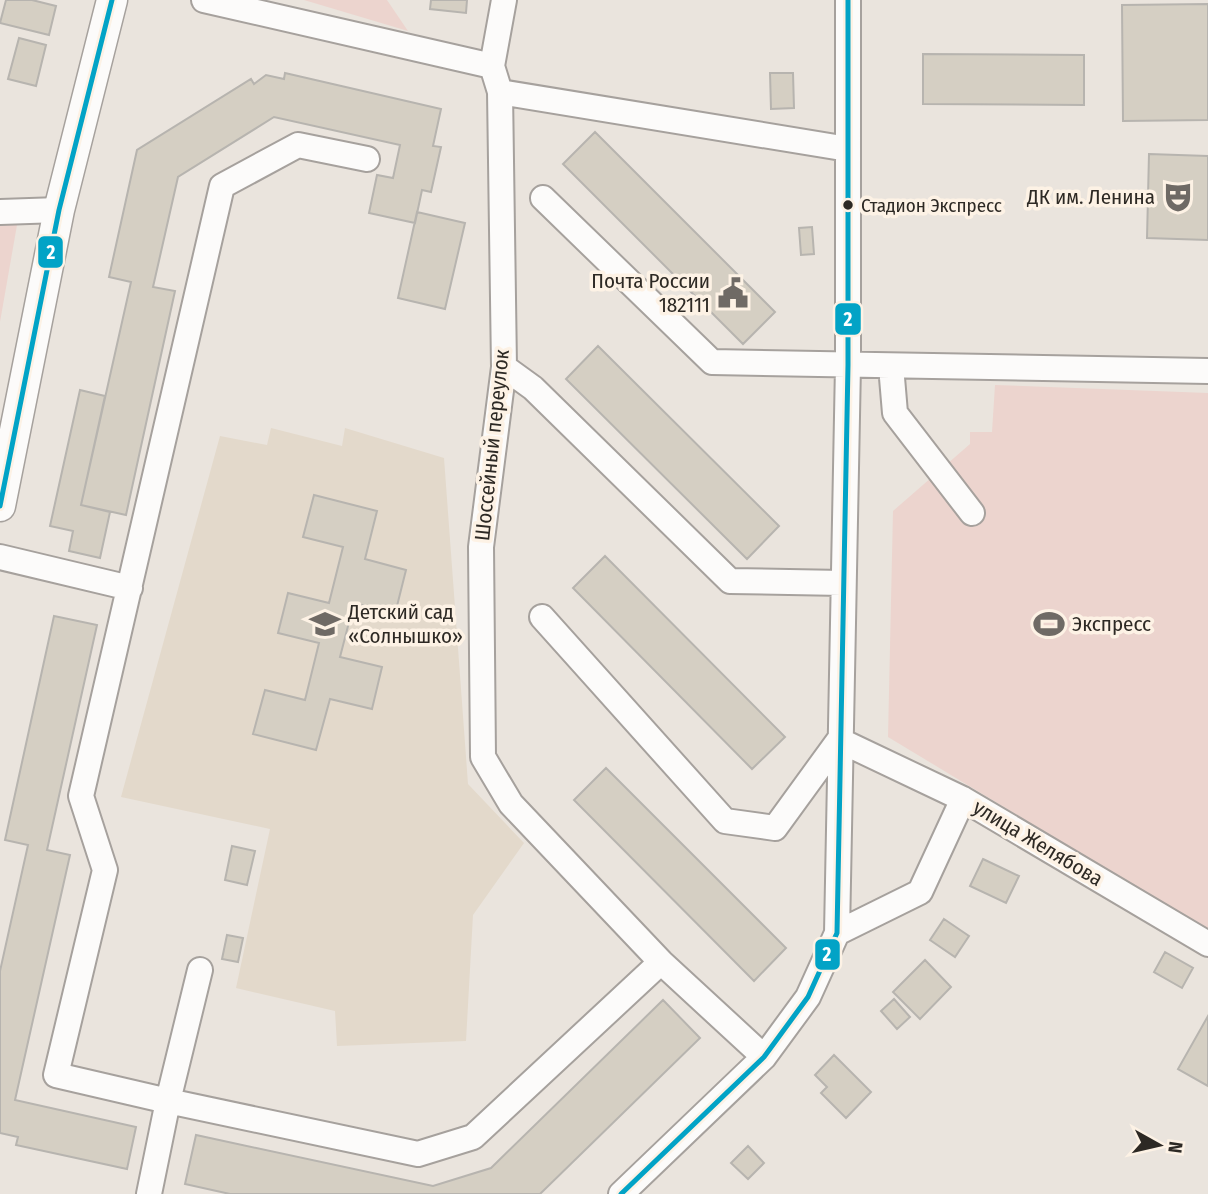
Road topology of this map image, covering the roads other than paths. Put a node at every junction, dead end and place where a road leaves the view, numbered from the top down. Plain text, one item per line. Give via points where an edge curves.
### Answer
1 (112, 0) edge
2 (204, 0) edge
3 (504, 0) edge
4 (848, 0) edge
5 (492, 66) junction
6 (500, 92) junction
7 (848, 149) junction
8 (367, 159) dead end
9 (543, 198) dead end
10 (59, 210) junction
11 (0, 212) edge
12 (848, 365) junction
13 (891, 366) junction
14 (503, 367) junction
15 (1208, 372) edge
16 (0, 506) edge
17 (972, 513) dead end
18 (0, 557) edge
19 (843, 583) junction
20 (130, 588) junction
21 (542, 617) dead end
22 (839, 740) junction
23 (963, 799) junction
24 (836, 933) junction
25 (1208, 944) edge
26 (661, 962) junction
27 (200, 970) dead end
28 (764, 1057) junction
29 (167, 1101) junction
30 (149, 1194) edge
31 (621, 1194) edge

1 - 10 main road
2 - 5 street
3 - 5 street
4 - 7 street
5 - 6 street, Шоссейный переулок
6 - 7 street
6 - 14 street, Шоссейный переулок
7 - 12 street
8 - 20 street via 298,145 222,186
9 - 12 street via 712,362
10 - 11 street
10 - 16 main road
12 - 13 street
12 - 19 street
13 - 15 street
13 - 17 street via 895,413
14 - 19 street via 533,388 730,581
14 - 26 street, Шоссейный переулок via 481,547 483,757 511,804
18 - 20 street
19 - 22 street
20 - 29 street via 81,796 105,870 56,1075
21 - 22 street via 725,821 775,828
22 - 23 street
22 - 24 street
23 - 24 street, улица Желябова via 920,892
23 - 25 street, улица Желябова
24 - 28 street via 808,997
26 - 28 street
26 - 29 street via 473,1137 418,1154
27 - 29 street
28 - 31 street
29 - 30 street

